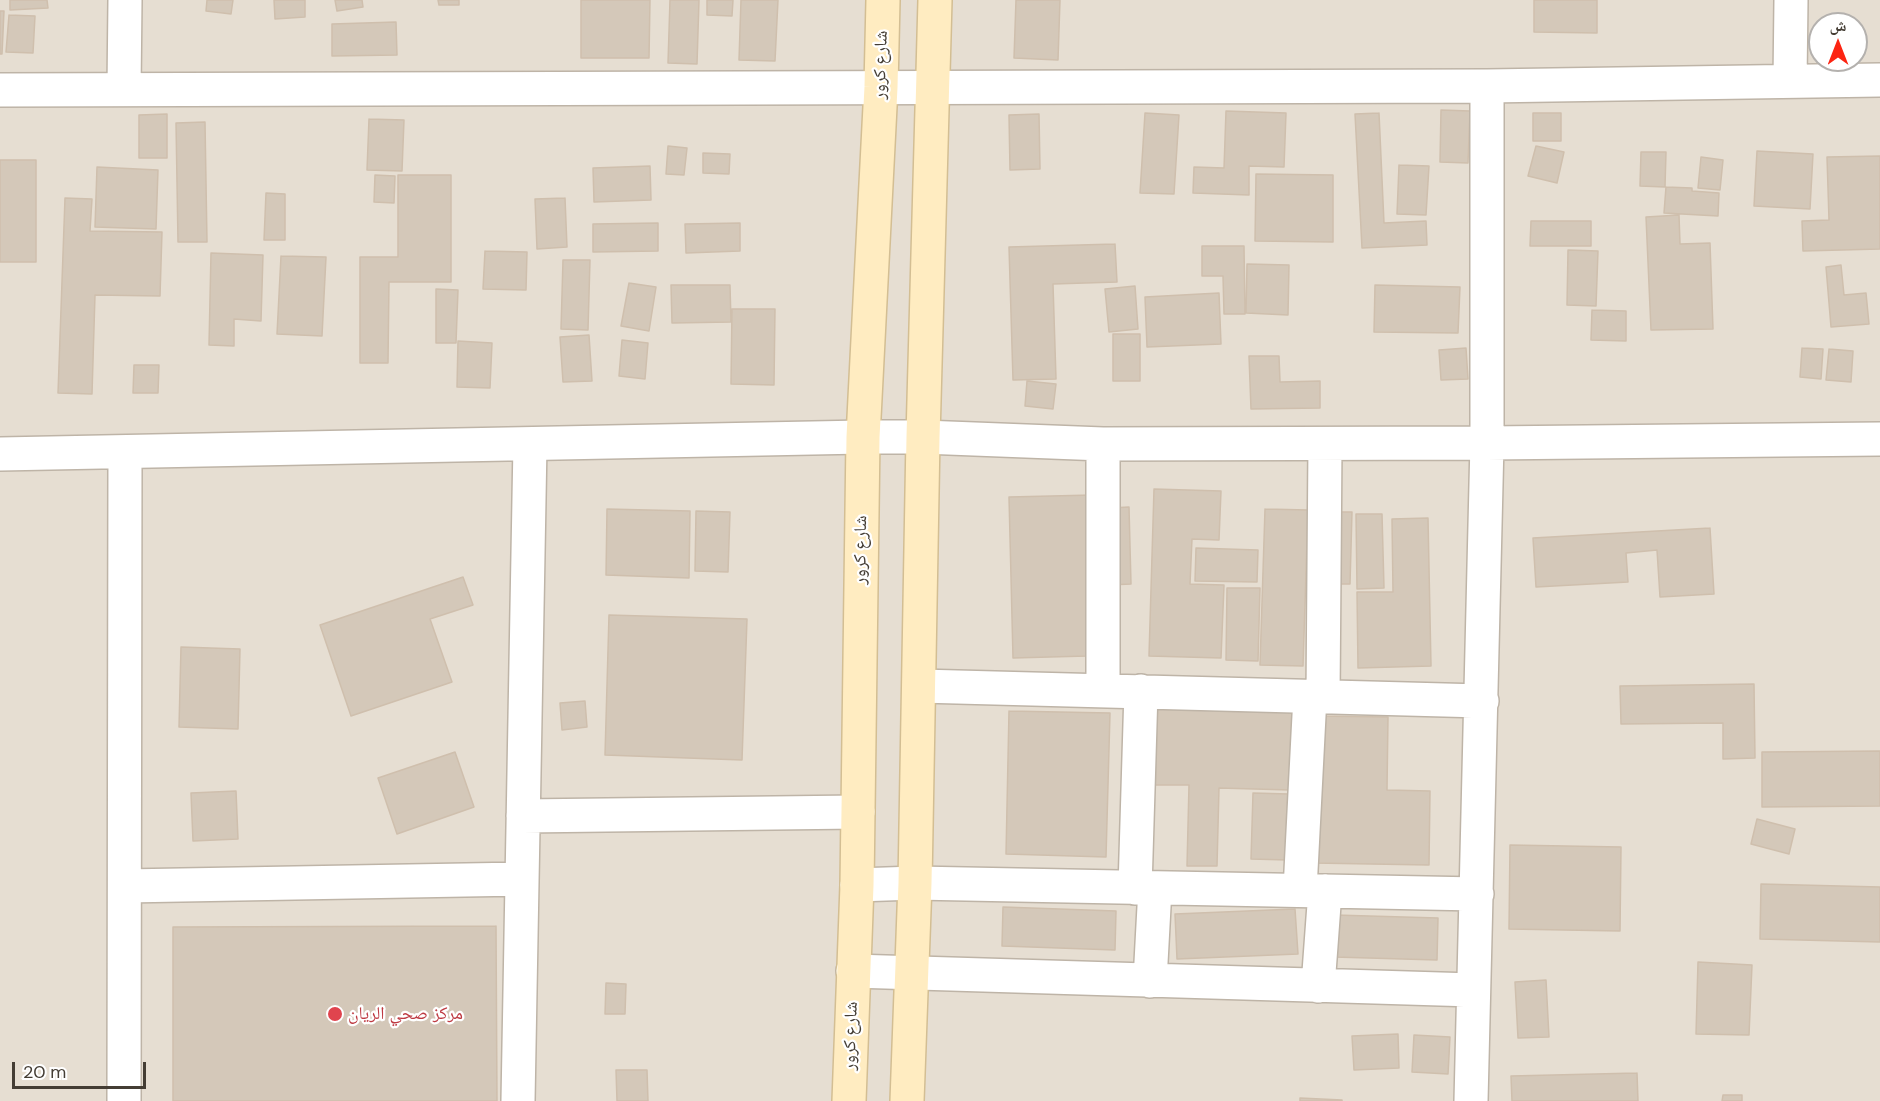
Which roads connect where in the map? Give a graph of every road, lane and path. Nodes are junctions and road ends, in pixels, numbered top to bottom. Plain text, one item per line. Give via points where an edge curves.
1 (125, 0) edge
2 (883, 0) edge
3 (935, 0) edge
4 (1791, 0) edge
5 (1880, 80) edge
6 (1790, 81) junction
7 (1487, 86) junction
8 (880, 87) junction
9 (934, 88) junction
10 (124, 89) junction
11 (0, 90) edge
12 (863, 436) junction
13 (923, 436) junction
14 (1880, 439) edge
15 (1487, 443) junction
16 (530, 444) junction
17 (1103, 444) junction
18 (1325, 444) junction
19 (125, 452) junction
20 (0, 454) edge
21 (920, 686) junction
22 (1103, 691) junction
23 (1141, 692) junction
24 (1317, 696) junction
25 (1482, 701) junction
26 (858, 812) junction
27 (523, 816) junction
28 (522, 879) junction
29 (915, 883) junction
30 (857, 885) junction
31 (125, 886) junction
32 (1145, 888) junction
33 (1312, 891) junction
34 (1477, 894) junction
35 (854, 971) junction
36 (912, 974) junction
37 (1150, 981) junction
38 (1318, 986) junction
39 (1473, 990) junction
40 (124, 1101) edge
41 (518, 1101) edge
42 (849, 1101) edge
43 (907, 1101) edge
44 (1471, 1101) edge

1 - 10 street
2 - 8 main road, شارع كرور
3 - 9 main road
4 - 6 street
5 - 6 street
6 - 7 street
7 - 9 street
7 - 15 street
8 - 9 street
8 - 10 street
8 - 12 main road, شارع كرور
9 - 13 main road
10 - 11 street
12 - 13 street
12 - 16 street
12 - 26 main road, شارع كرور
13 - 17 street
13 - 21 main road
14 - 15 street
15 - 18 street
15 - 25 street
16 - 19 street
16 - 27 street
17 - 18 street
17 - 22 street
18 - 24 street
19 - 20 street
19 - 31 street
21 - 22 street
21 - 29 main road
22 - 23 street
23 - 24 street
23 - 32 street
24 - 25 street
24 - 33 street
25 - 34 street
26 - 27 street
26 - 30 main road, شارع كرور
27 - 28 street
28 - 31 street
28 - 41 street
29 - 30 street
29 - 32 street
29 - 36 main road
30 - 35 main road, شارع كرور
31 - 40 street
32 - 33 street
32 - 37 street
33 - 34 street
33 - 38 street
34 - 39 street
35 - 36 street
35 - 42 main road, شارع كرور
36 - 37 street
36 - 43 main road
37 - 38 street
38 - 39 street
39 - 44 street

